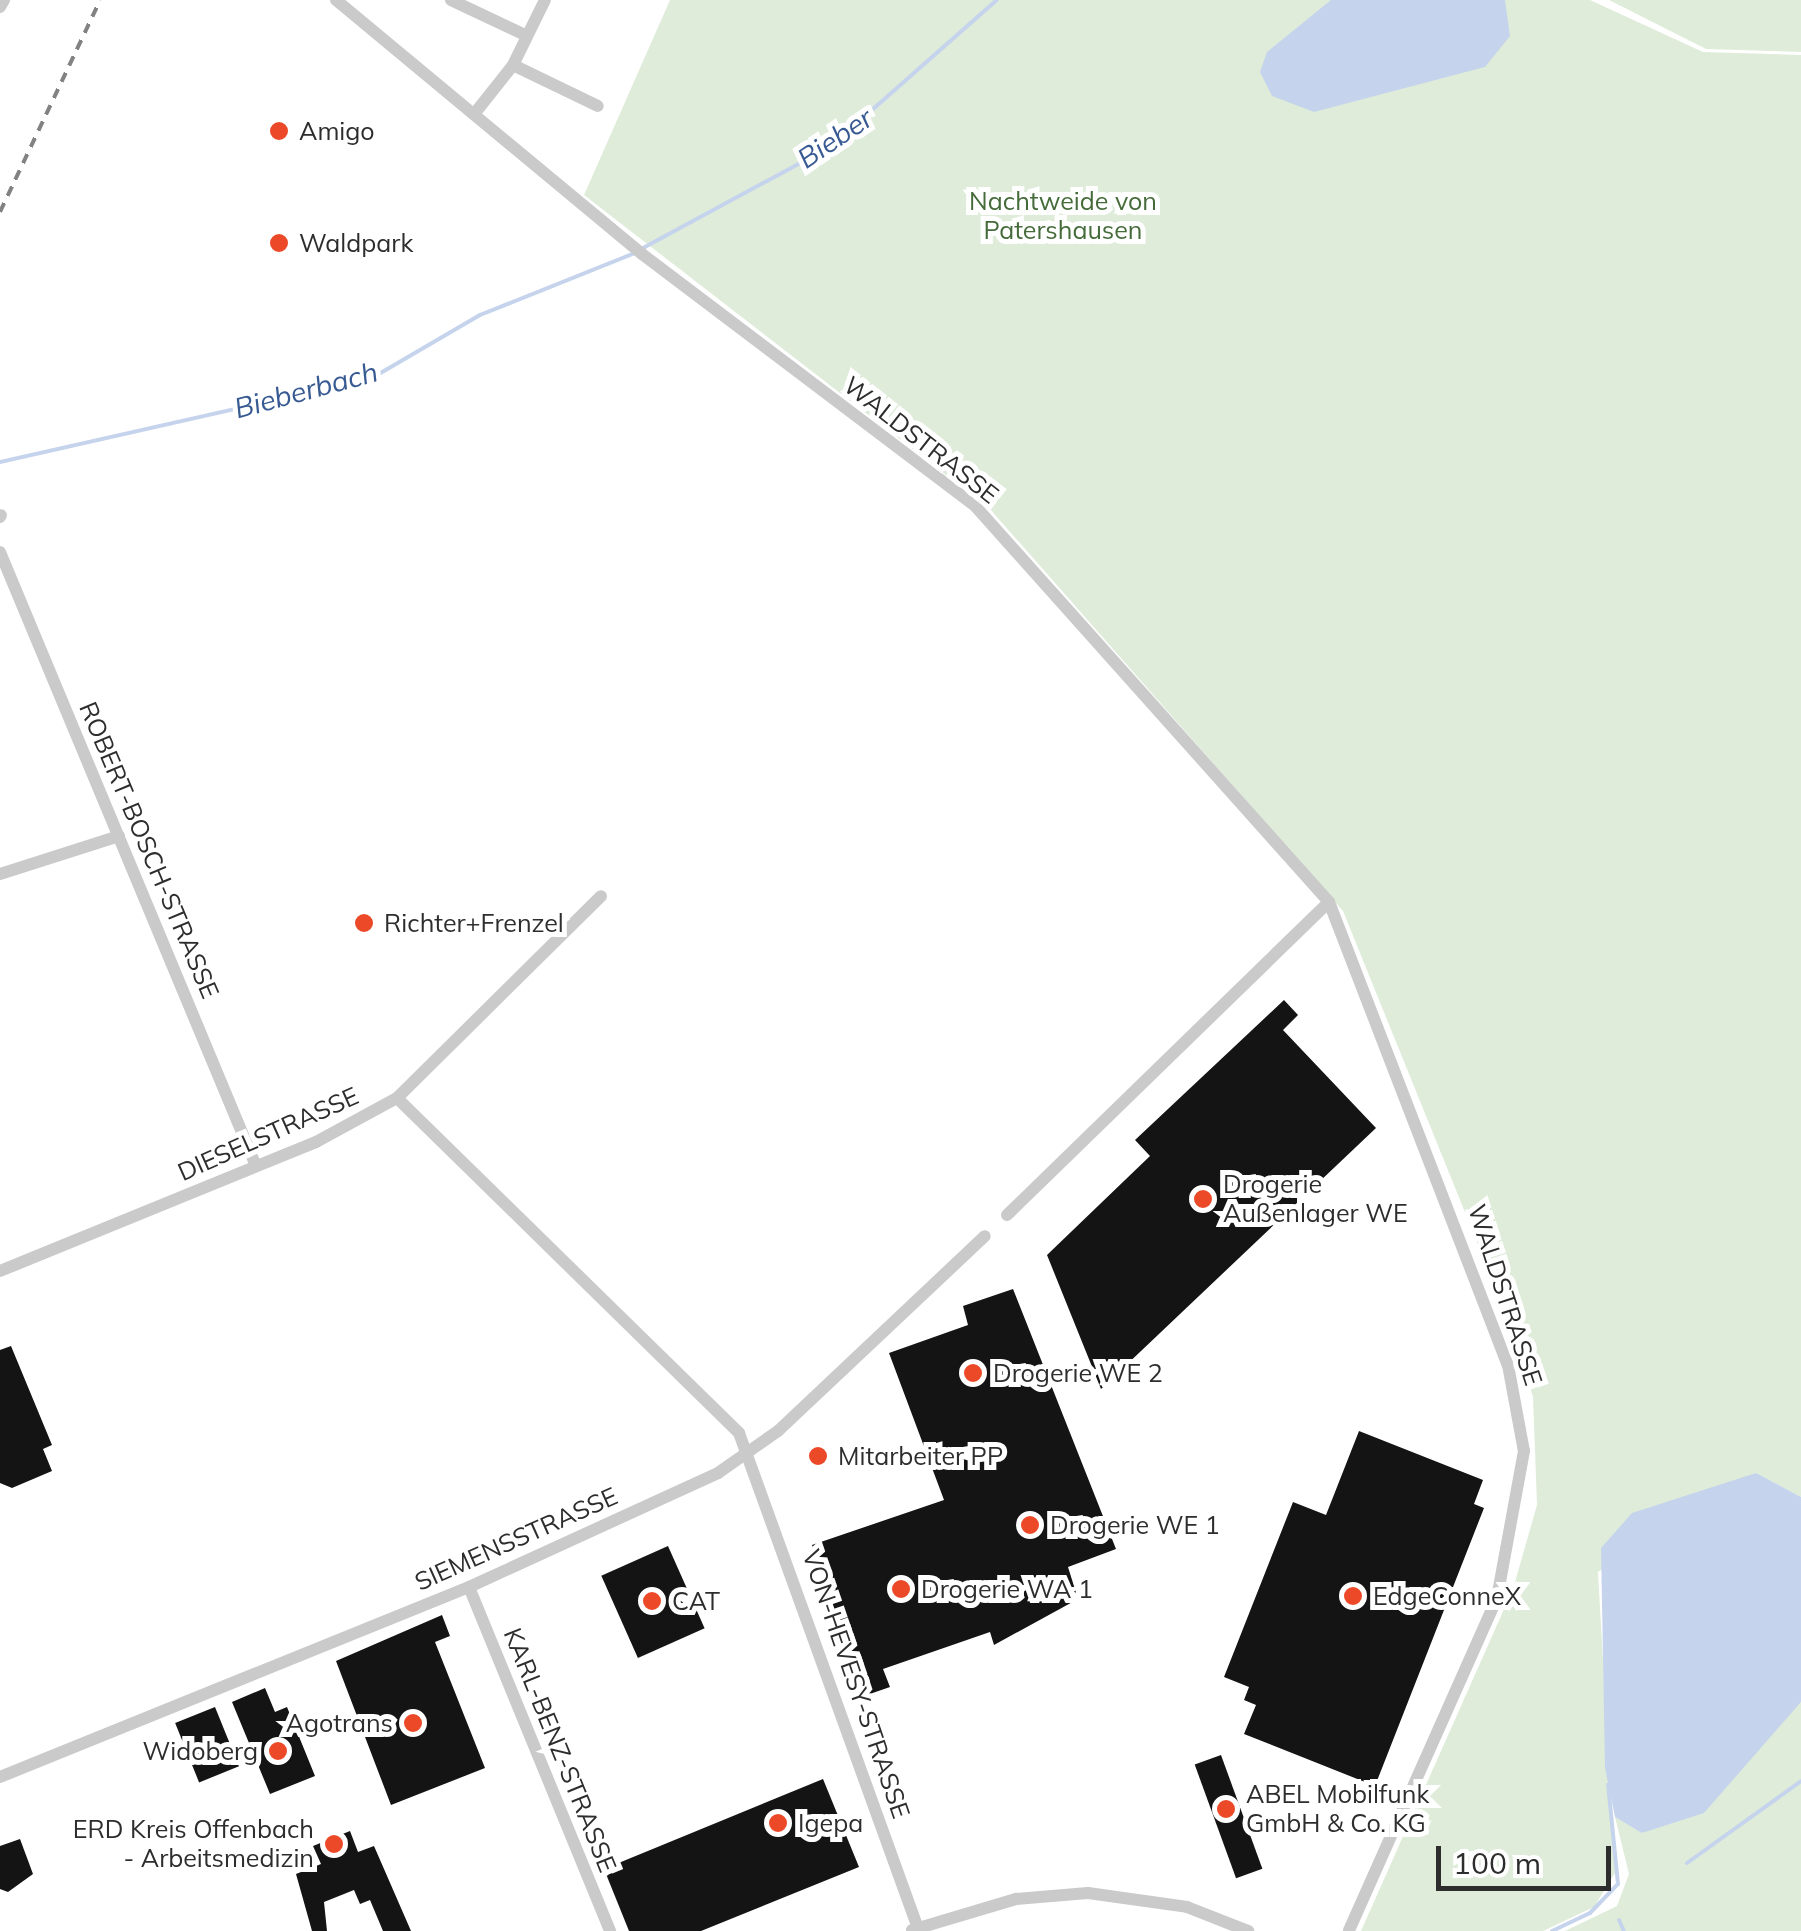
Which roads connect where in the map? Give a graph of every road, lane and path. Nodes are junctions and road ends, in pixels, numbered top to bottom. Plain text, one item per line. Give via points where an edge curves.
1 (4, 0) edge
2 (336, 0) edge
3 (451, 0) edge
4 (544, 0) edge
5 (0, 7) edge
6 (527, 36) junction
7 (513, 65) junction
8 (598, 106) dead end
9 (475, 113) junction
10 (0, 552) edge
11 (119, 836) junction
12 (0, 874) edge
13 (601, 896) dead end
14 (1329, 902) junction
15 (397, 1098) junction
16 (256, 1166) junction
17 (1008, 1215) dead end
18 (985, 1236) dead end
19 (0, 1271) edge
20 (745, 1454) junction
21 (469, 1587) junction
22 (0, 1777) edge
23 (915, 1930) edge
24 (610, 1931) edge
25 (1248, 1931) edge
26 (1349, 1931) edge

1 - 5 street
2 - 9 street, WALDSTRASSE
3 - 6 street
4 - 6 street
6 - 7 street
7 - 8 street
7 - 9 street
9 - 14 street, WALDSTRASSE via 637,250 976,506
10 - 11 street, ROBERT-BOSCH-STRASSE
11 - 12 street
11 - 16 street, ROBERT-BOSCH-STRASSE
13 - 15 street, DIESELSTRASSE
14 - 17 street
14 - 26 street, WALDSTRASSE via 1508,1365 1524,1452 1497,1598
15 - 16 street, DIESELSTRASSE
15 - 20 street via 707,1395
16 - 19 street, DIESELSTRASSE
18 - 20 street, SIEMENSSTRASSE
20 - 21 street, SIEMENSSTRASSE
20 - 23 street, VON-HEVESY-STRASSE
21 - 22 street, SIEMENSSTRASSE
21 - 24 street, KARL-BENZ-STRASSE
23 - 25 street via 1016,1900 1088,1893 1152,1899

